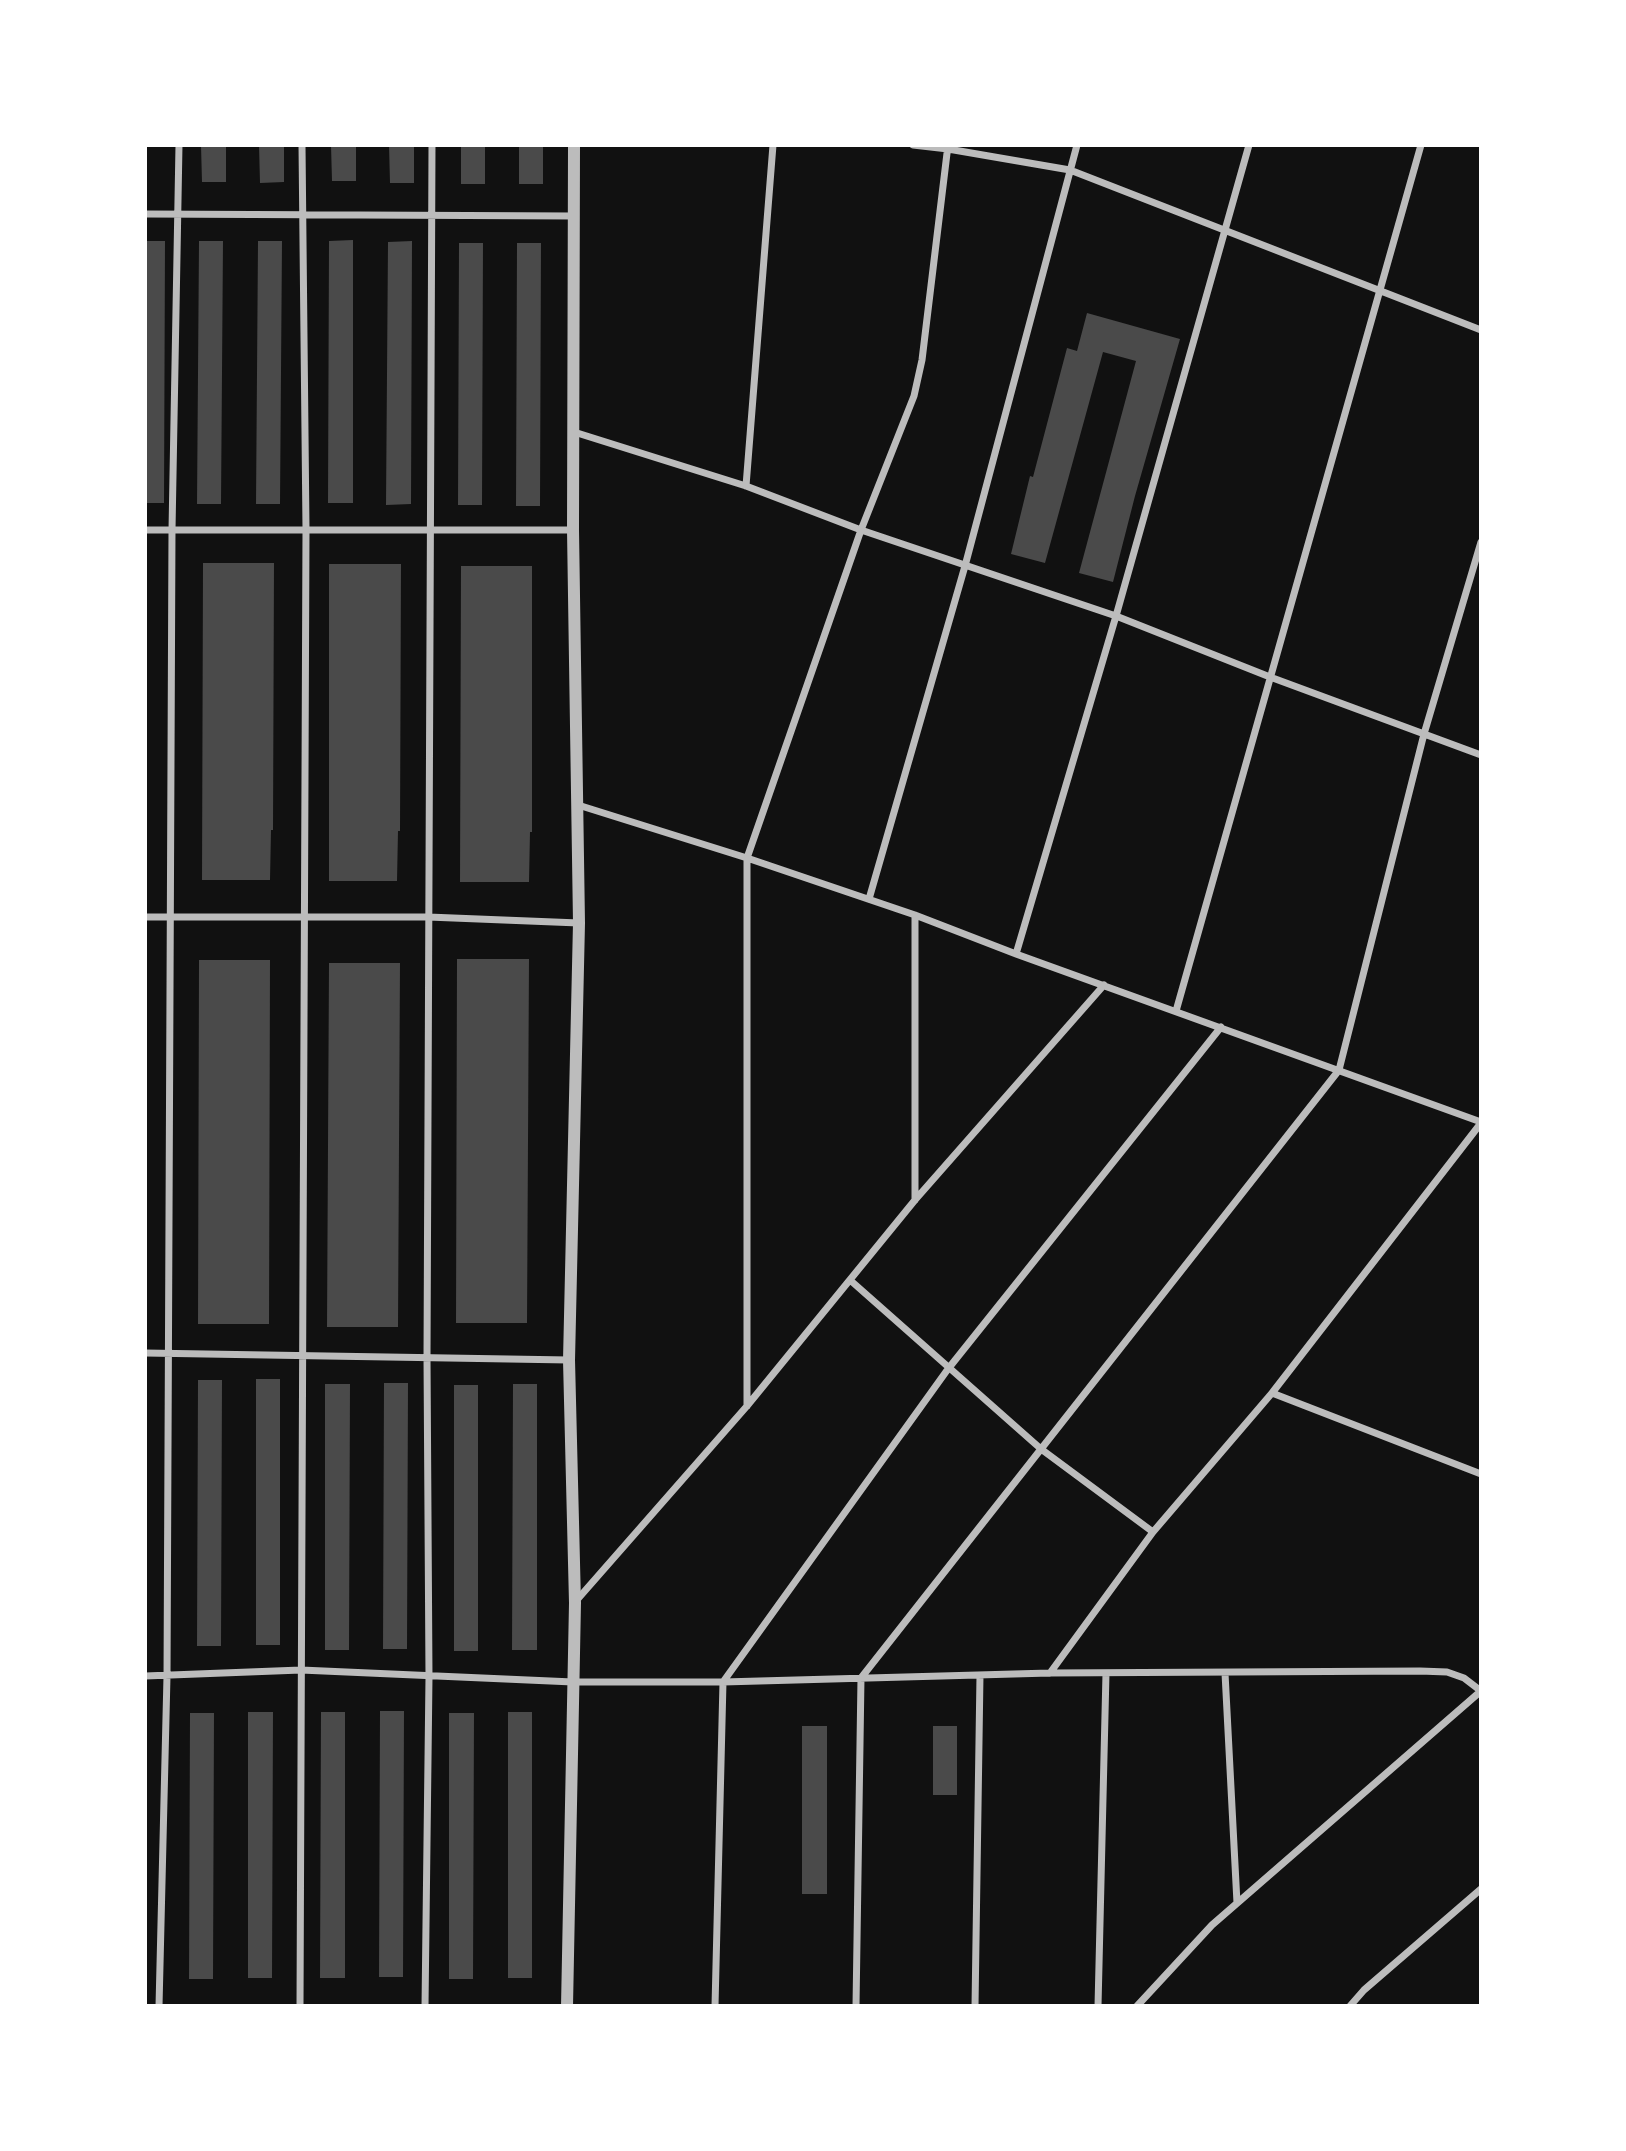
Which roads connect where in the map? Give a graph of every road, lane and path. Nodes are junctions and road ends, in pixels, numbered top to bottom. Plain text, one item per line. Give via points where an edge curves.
1 (178, 145) edge
2 (302, 145) edge
3 (432, 145) edge
4 (575, 145) edge
5 (773, 145) edge
6 (913, 145) edge
7 (1077, 145) edge
8 (1249, 145) edge
9 (1421, 145) edge
10 (948, 147) edge
11 (1070, 170) junction
12 (145, 214) edge
13 (178, 214) junction
14 (302, 215) junction
15 (432, 215) junction
16 (574, 216) junction
17 (1225, 230) junction
18 (1379, 292) junction
19 (1481, 330) edge
20 (574, 432) junction
21 (746, 486) junction
22 (429, 529) junction
23 (145, 530) edge
24 (172, 530) junction
25 (306, 530) junction
26 (573, 530) junction
27 (861, 530) junction
28 (1481, 542) edge
29 (965, 566) junction
30 (1116, 616) junction
31 (1270, 677) junction
32 (1424, 734) junction
33 (1481, 755) edge
34 (578, 805) junction
35 (747, 858) junction
36 (869, 900) junction
37 (915, 915) junction
38 (145, 917) edge
39 (170, 917) junction
40 (304, 917) junction
41 (428, 917) junction
42 (579, 923) junction
43 (1016, 954) junction
44 (1104, 985) junction
45 (1176, 1011) junction
46 (1221, 1027) junction
47 (1339, 1070) junction
48 (1481, 1122) edge
49 (915, 1199) junction
50 (850, 1280) junction
51 (145, 1353) edge
52 (169, 1353) junction
53 (302, 1355) junction
54 (427, 1357) junction
55 (569, 1360) junction
56 (948, 1369) junction
57 (1272, 1393) junction
58 (747, 1406) junction
59 (1041, 1449) junction
60 (1481, 1474) edge
61 (1153, 1532) junction
62 (575, 1603) junction
63 (302, 1670) junction
64 (1050, 1673) junction
65 (1106, 1673) junction
66 (1225, 1673) junction
67 (980, 1675) junction
68 (145, 1676) edge
69 (167, 1676) junction
70 (429, 1677) junction
71 (861, 1678) junction
72 (573, 1682) junction
73 (723, 1682) junction
74 (1481, 1691) edge
75 (1481, 1889) edge
76 (1237, 1903) junction
77 (159, 2006) edge
78 (300, 2006) edge
79 (425, 2006) edge
80 (567, 2006) edge
81 (715, 2006) edge
82 (856, 2006) edge
83 (975, 2006) edge
84 (1098, 2006) edge
85 (1136, 2006) edge
86 (1350, 2006) edge

1 - 13 street
2 - 14 street
3 - 15 street
4 - 16 street
5 - 21 street
6 - 10 street
7 - 11 street
8 - 17 street
9 - 18 street
10 - 11 street
10 - 27 street via 922,360
11 - 17 street
11 - 29 street
12 - 13 street
13 - 14 street
13 - 24 street
14 - 15 street
14 - 25 street
15 - 16 street
15 - 22 street
16 - 20 street
17 - 18 street
17 - 30 street
18 - 19 street
18 - 31 street
20 - 21 street
20 - 26 street
21 - 27 street
22 - 25 street
22 - 26 street
22 - 41 street
23 - 24 street
24 - 25 street
24 - 39 street
25 - 40 street
26 - 34 street
27 - 29 street
27 - 35 street
28 - 32 street
29 - 30 street
29 - 36 street
30 - 31 street
30 - 43 street
31 - 32 street
31 - 45 street
32 - 33 street
32 - 47 street
34 - 35 street
34 - 42 street
35 - 36 street
35 - 58 street
36 - 37 street
37 - 43 street
37 - 49 street
38 - 39 street
39 - 40 street
39 - 52 street
40 - 41 street
40 - 53 street
41 - 42 street
41 - 54 street
42 - 55 street
43 - 44 street
44 - 45 street
44 - 49 street
45 - 46 street
46 - 47 street
46 - 56 street
47 - 48 street
47 - 59 street
48 - 57 street
49 - 50 street
50 - 56 street
50 - 58 street
51 - 52 street
52 - 53 street
52 - 69 street
53 - 54 street
53 - 63 street
54 - 55 street
54 - 70 street
55 - 62 street
56 - 59 street
56 - 73 street
57 - 60 street
57 - 61 street
58 - 62 street
59 - 61 street
59 - 71 street
61 - 64 street
62 - 72 street
63 - 69 street
63 - 70 street
63 - 78 street
64 - 65 street
64 - 67 street
65 - 66 street
65 - 84 street
66 - 74 street via 1447,1672 1465,1678
66 - 76 street
67 - 71 street
67 - 83 street
68 - 69 street
69 - 77 street
70 - 72 street
70 - 79 street
71 - 73 street
71 - 82 street
72 - 73 street
72 - 80 street
73 - 81 street
74 - 76 street
75 - 86 street
76 - 85 street

